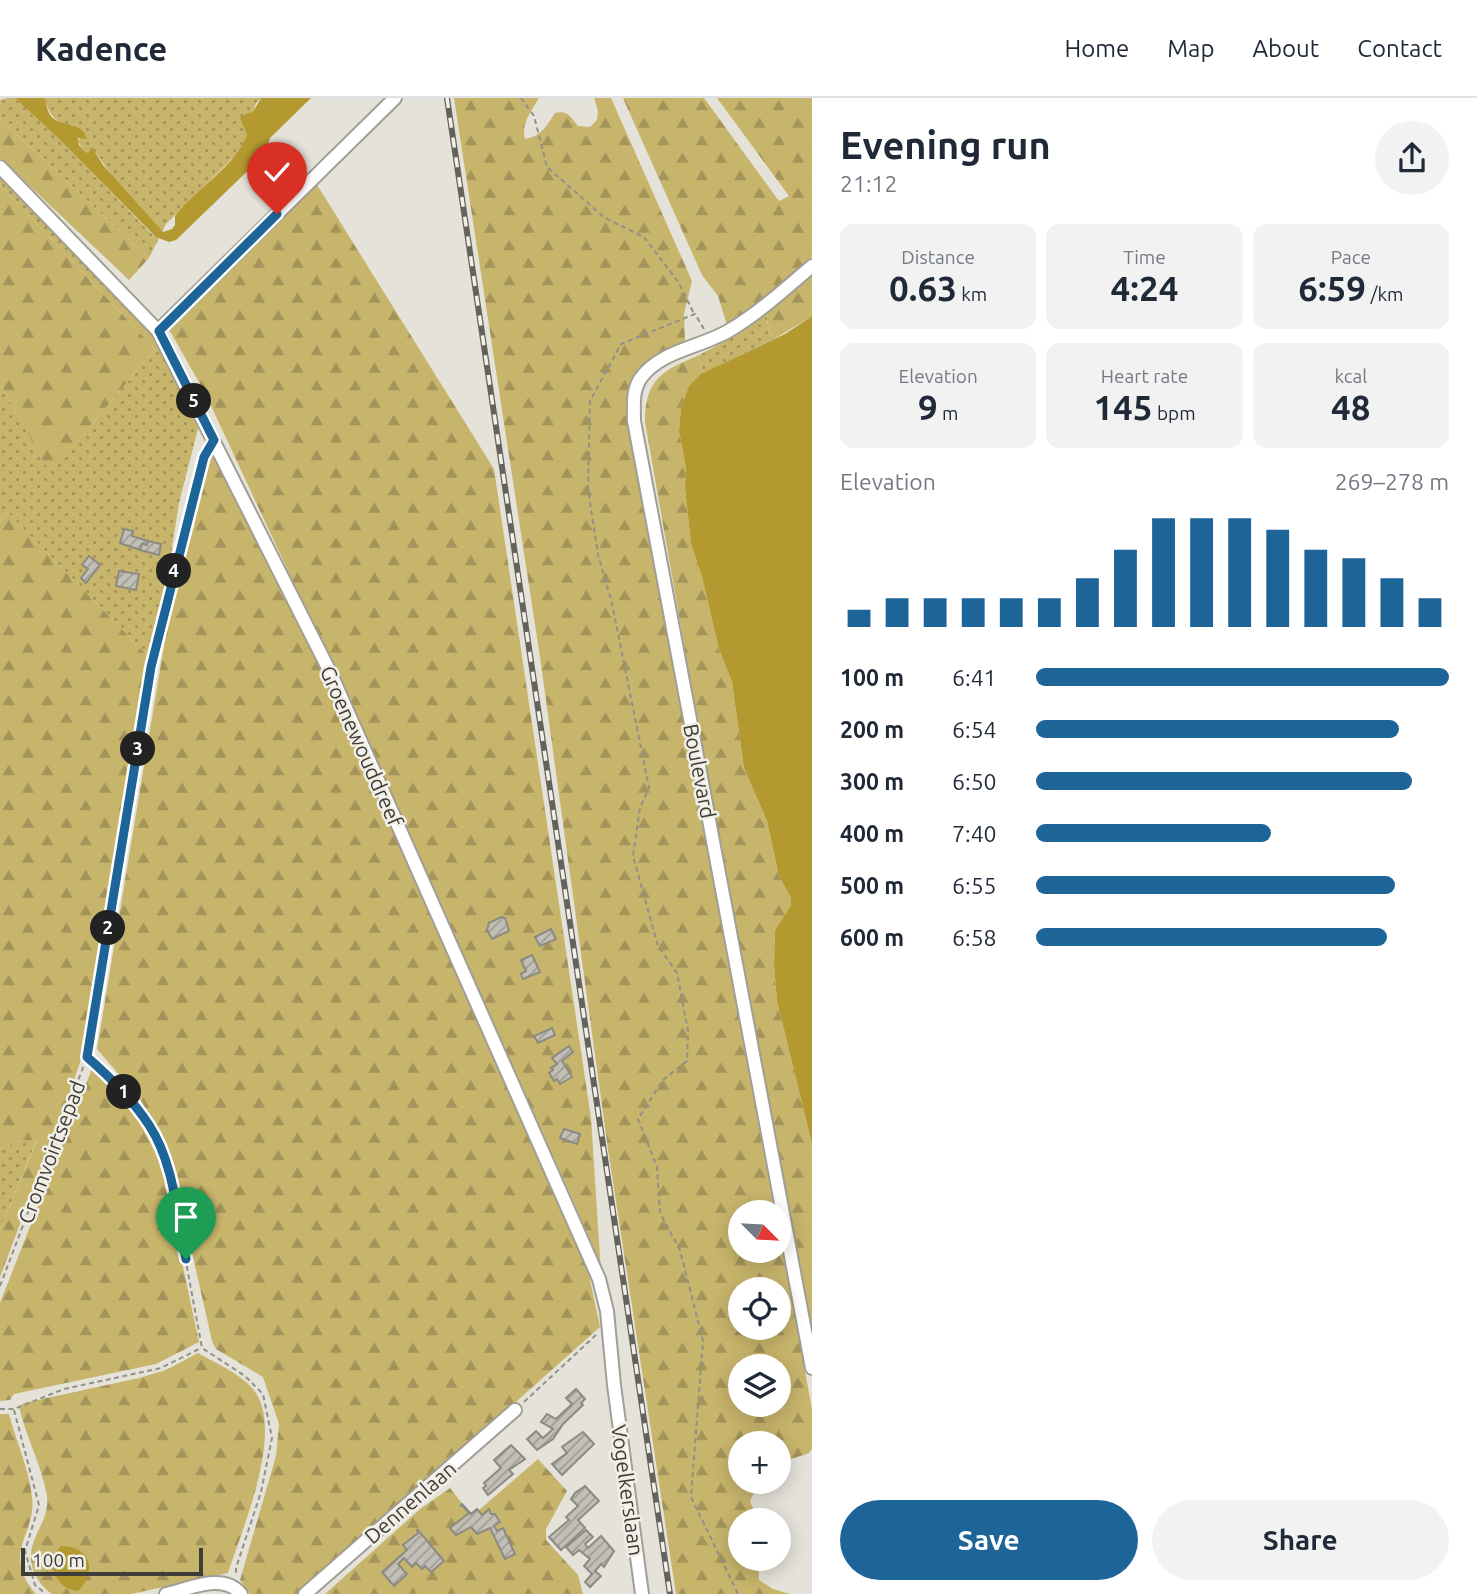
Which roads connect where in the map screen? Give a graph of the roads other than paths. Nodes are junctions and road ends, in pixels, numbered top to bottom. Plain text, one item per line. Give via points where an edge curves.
1 (395, 98) edge
2 (0, 167) edge
3 (812, 266) edge
4 (159, 331) junction
5 (812, 1368) edge
6 (614, 1385) joint
7 (514, 1410) road end
8 (238, 1591) edge
9 (166, 1594) edge
10 (305, 1594) edge
11 (642, 1594) edge

1 - 4 street
2 - 4 street, Groenewouddreef
3 - 5 street, Boulevard via 750,317 645,373 633,400
4 - 6 street, Groenewouddreef via 330,672 599,1279
6 - 11 street, Vogelkerslaan
7 - 10 street, Dennenlaan
8 - 9 street via 216,1583

